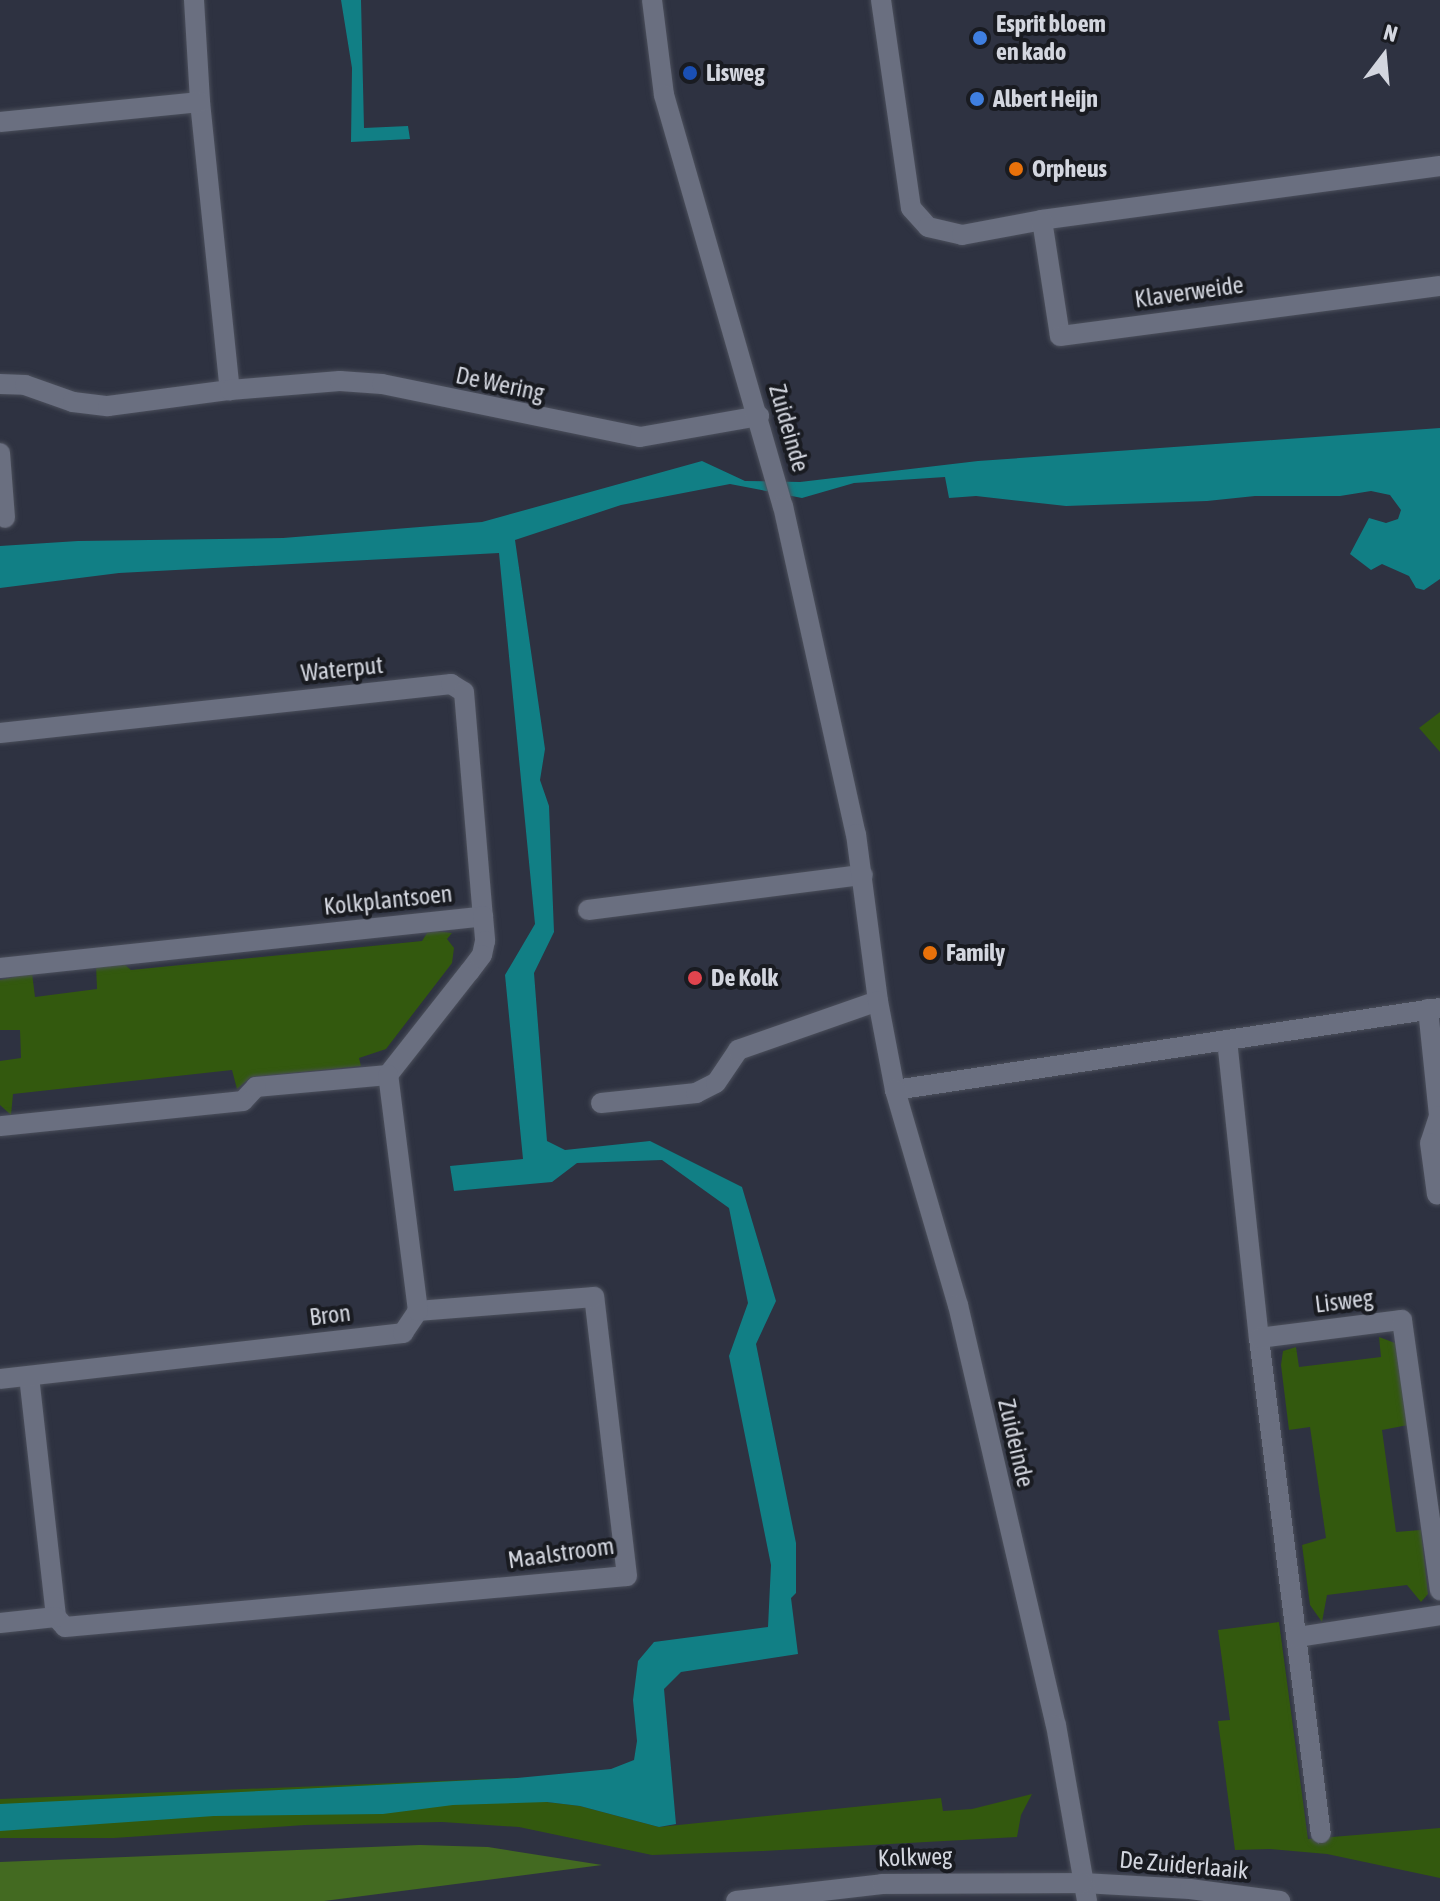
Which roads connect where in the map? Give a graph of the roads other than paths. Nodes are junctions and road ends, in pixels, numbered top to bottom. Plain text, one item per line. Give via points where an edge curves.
1 (194, 0) edge
2 (652, 0) edge
3 (881, 0) edge
4 (200, 102) junction
5 (0, 122) edge
6 (1440, 166) edge
7 (1042, 220) junction
8 (1440, 286) edge
9 (0, 384) edge
10 (230, 390) junction
11 (759, 416) junction
12 (0, 453) edge
13 (5, 518) dead end
14 (0, 733) edge
15 (863, 875) junction
16 (588, 910) dead end
17 (483, 916) junction
18 (0, 968) edge
19 (878, 1001) junction
20 (1434, 1008) edge
21 (1227, 1040) junction
22 (388, 1075) junction
23 (895, 1090) junction
24 (601, 1103) dead end
25 (0, 1126) edge
26 (1437, 1195) dead end
27 (418, 1311) junction
28 (1259, 1338) junction
29 (29, 1376) junction
30 (0, 1379) edge
31 (1440, 1590) edge
32 (1440, 1615) edge
33 (56, 1617) junction
34 (0, 1623) edge
35 (1297, 1637) junction
36 (1321, 1833) dead end
37 (1085, 1892) edge
38 (750, 1900) edge
39 (736, 1901) edge
40 (768, 1901) edge
41 (1280, 1901) edge

1 - 4 street
2 - 11 street, Zuideinde via 664,95
3 - 7 street via 911,208 928,227 962,235
4 - 5 street
4 - 10 street
6 - 7 street
7 - 8 street, Klaverweide via 1060,336
9 - 10 street, De Wering via 25,385 73,402 108,406
10 - 11 street, De Wering via 340,381 382,384 640,437
11 - 15 street, Zuideinde
12 - 13 street
14 - 17 street, Waterput via 451,684 464,692
15 - 16 street
15 - 19 street, Zuideinde
17 - 18 street, Kolkplantsoen
17 - 22 street, Kolkplantsoen via 482,955
19 - 23 street, Zuideinde
19 - 24 street via 738,1050 716,1083 696,1093
20 - 21 street
20 - 26 street via 1439,1116 1430,1143
21 - 23 street
21 - 28 street
22 - 25 street via 256,1087 243,1101
22 - 27 street
23 - 37 street, Zuideinde via 958,1305 1056,1725
27 - 29 street, Bron via 403,1333
27 - 33 street, Maalstroom via 594,1297 627,1576 65,1627
28 - 31 street, Lisweg via 1402,1320
28 - 35 street
29 - 30 street, Bron
29 - 33 street
32 - 35 street
33 - 34 street, Maalstroom
35 - 36 street
37 - 38 street, Kolkweg via 882,1884
37 - 41 street, De Zuiderlaaik via 1180,1888
38 - 39 street, Kolkweg
38 - 40 street, Kolkweg

